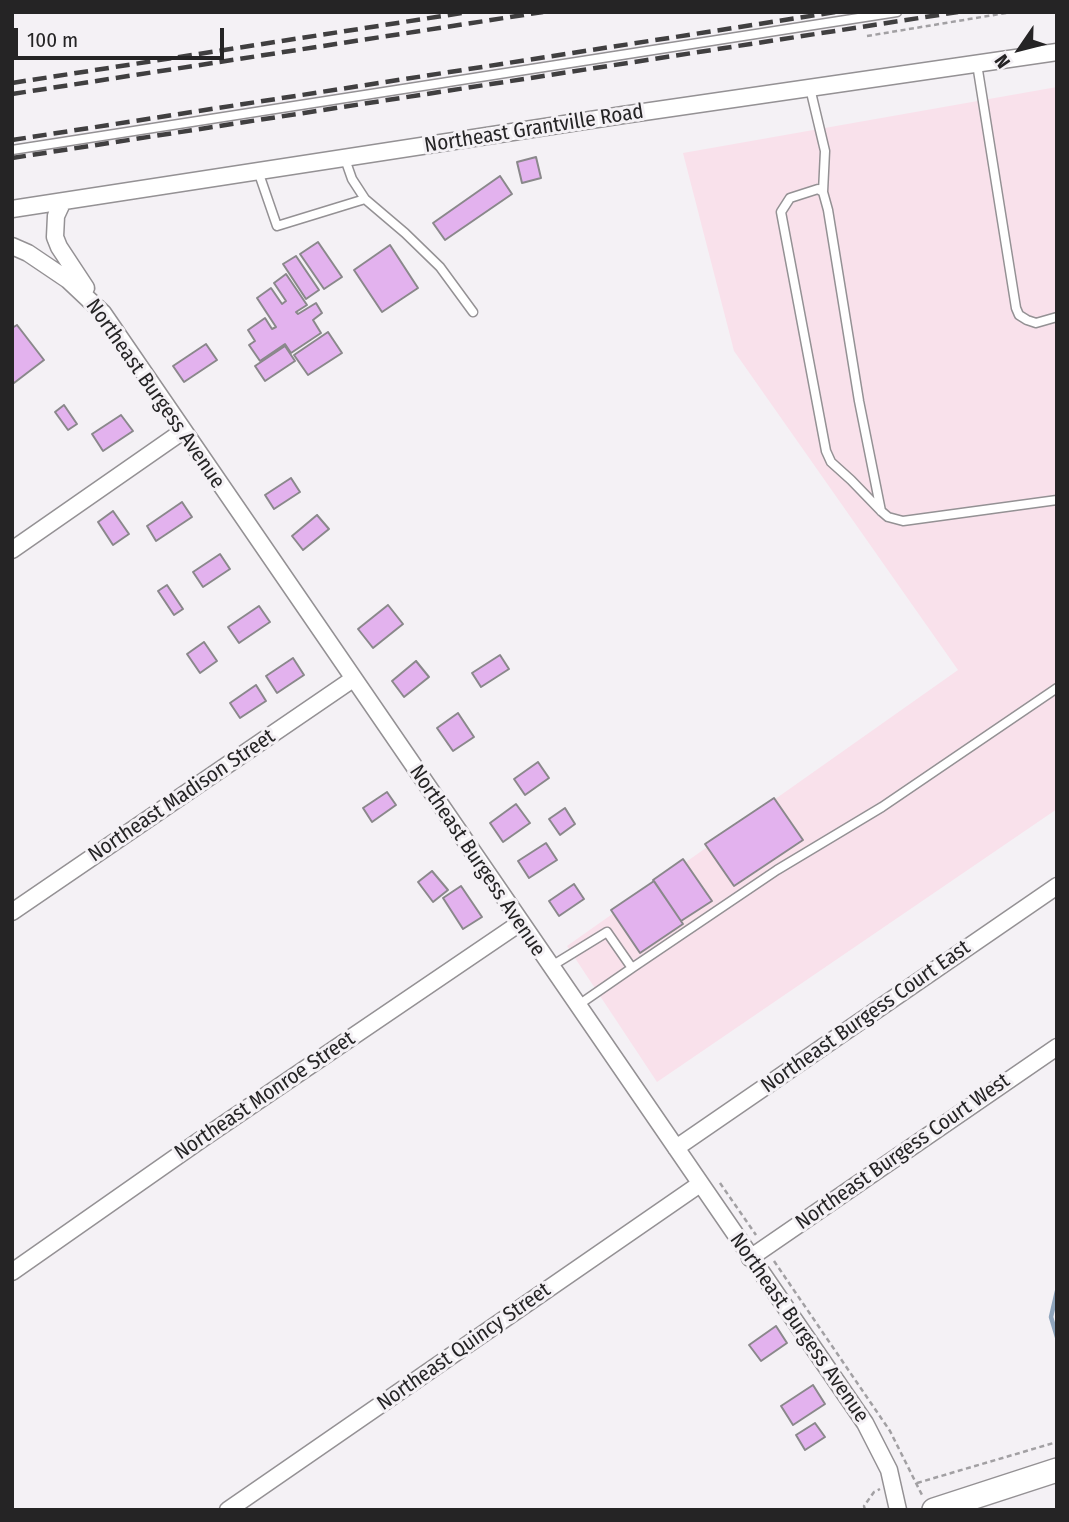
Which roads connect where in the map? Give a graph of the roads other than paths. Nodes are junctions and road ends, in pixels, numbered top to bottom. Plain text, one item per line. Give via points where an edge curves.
1 (897, 12) edge
2 (1057, 52) edge
3 (977, 64) junction
4 (810, 88) junction
5 (12, 150) edge
6 (345, 159) junction
7 (258, 171) junction
8 (824, 191) junction
9 (365, 198) junction
10 (64, 201) junction
11 (12, 209) edge
12 (12, 246) edge
13 (473, 312) dead end
14 (103, 313) junction
15 (1057, 317) edge
16 (183, 431) junction
17 (1057, 500) edge
18 (881, 511) junction
19 (12, 550) edge
20 (353, 679) junction
21 (1057, 688) edge
22 (1057, 886) edge
23 (12, 912) edge
24 (520, 923) junction
25 (550, 967) junction
26 (632, 968) junction
27 (577, 1006) junction
28 (1057, 1046) edge
29 (676, 1148) junction
30 (700, 1184) junction
31 (750, 1258) junction
32 (12, 1272) edge
33 (1057, 1470) edge
34 (228, 1510) edge
35 (898, 1510) edge
36 (934, 1510) edge

1 - 5 lane
2 - 3 street, Northeast Grantville Road
3 - 4 street, Northeast Grantville Road
3 - 15 lane via 1016,308 1019,315 1036,323
4 - 6 street, Northeast Grantville Road
4 - 8 lane via 825,151
6 - 7 street, Northeast Grantville Road
6 - 9 lane
7 - 9 lane via 277,226
7 - 10 street, Northeast Grantville Road
8 - 18 lane
8 - 18 lane via 790,198 781,212 791,271 826,451 831,462
9 - 13 lane via 440,267
10 - 11 street, Northeast Grantville Road
10 - 14 street via 54,226 58,247
12 - 14 street, Northeast Burgess Avenue via 68,280
14 - 16 street, Northeast Burgess Avenue
16 - 19 street
16 - 20 street, Northeast Burgess Avenue
17 - 18 lane via 903,521
20 - 23 street, Northeast Madison Street
20 - 24 street, Northeast Burgess Avenue
21 - 26 lane
22 - 29 street, Northeast Burgess Court East
24 - 25 street, Northeast Burgess Avenue
24 - 32 street, Northeast Monroe Street
25 - 26 lane via 607,932
25 - 27 street, Northeast Burgess Avenue
26 - 27 lane
27 - 29 street, Northeast Burgess Avenue
28 - 31 street, Northeast Burgess Court West
29 - 30 street, Northeast Burgess Avenue
30 - 31 street, Northeast Burgess Avenue
30 - 34 street, Northeast Quincy Street
31 - 35 street, Northeast Burgess Avenue via 877,1443
33 - 36 main road

